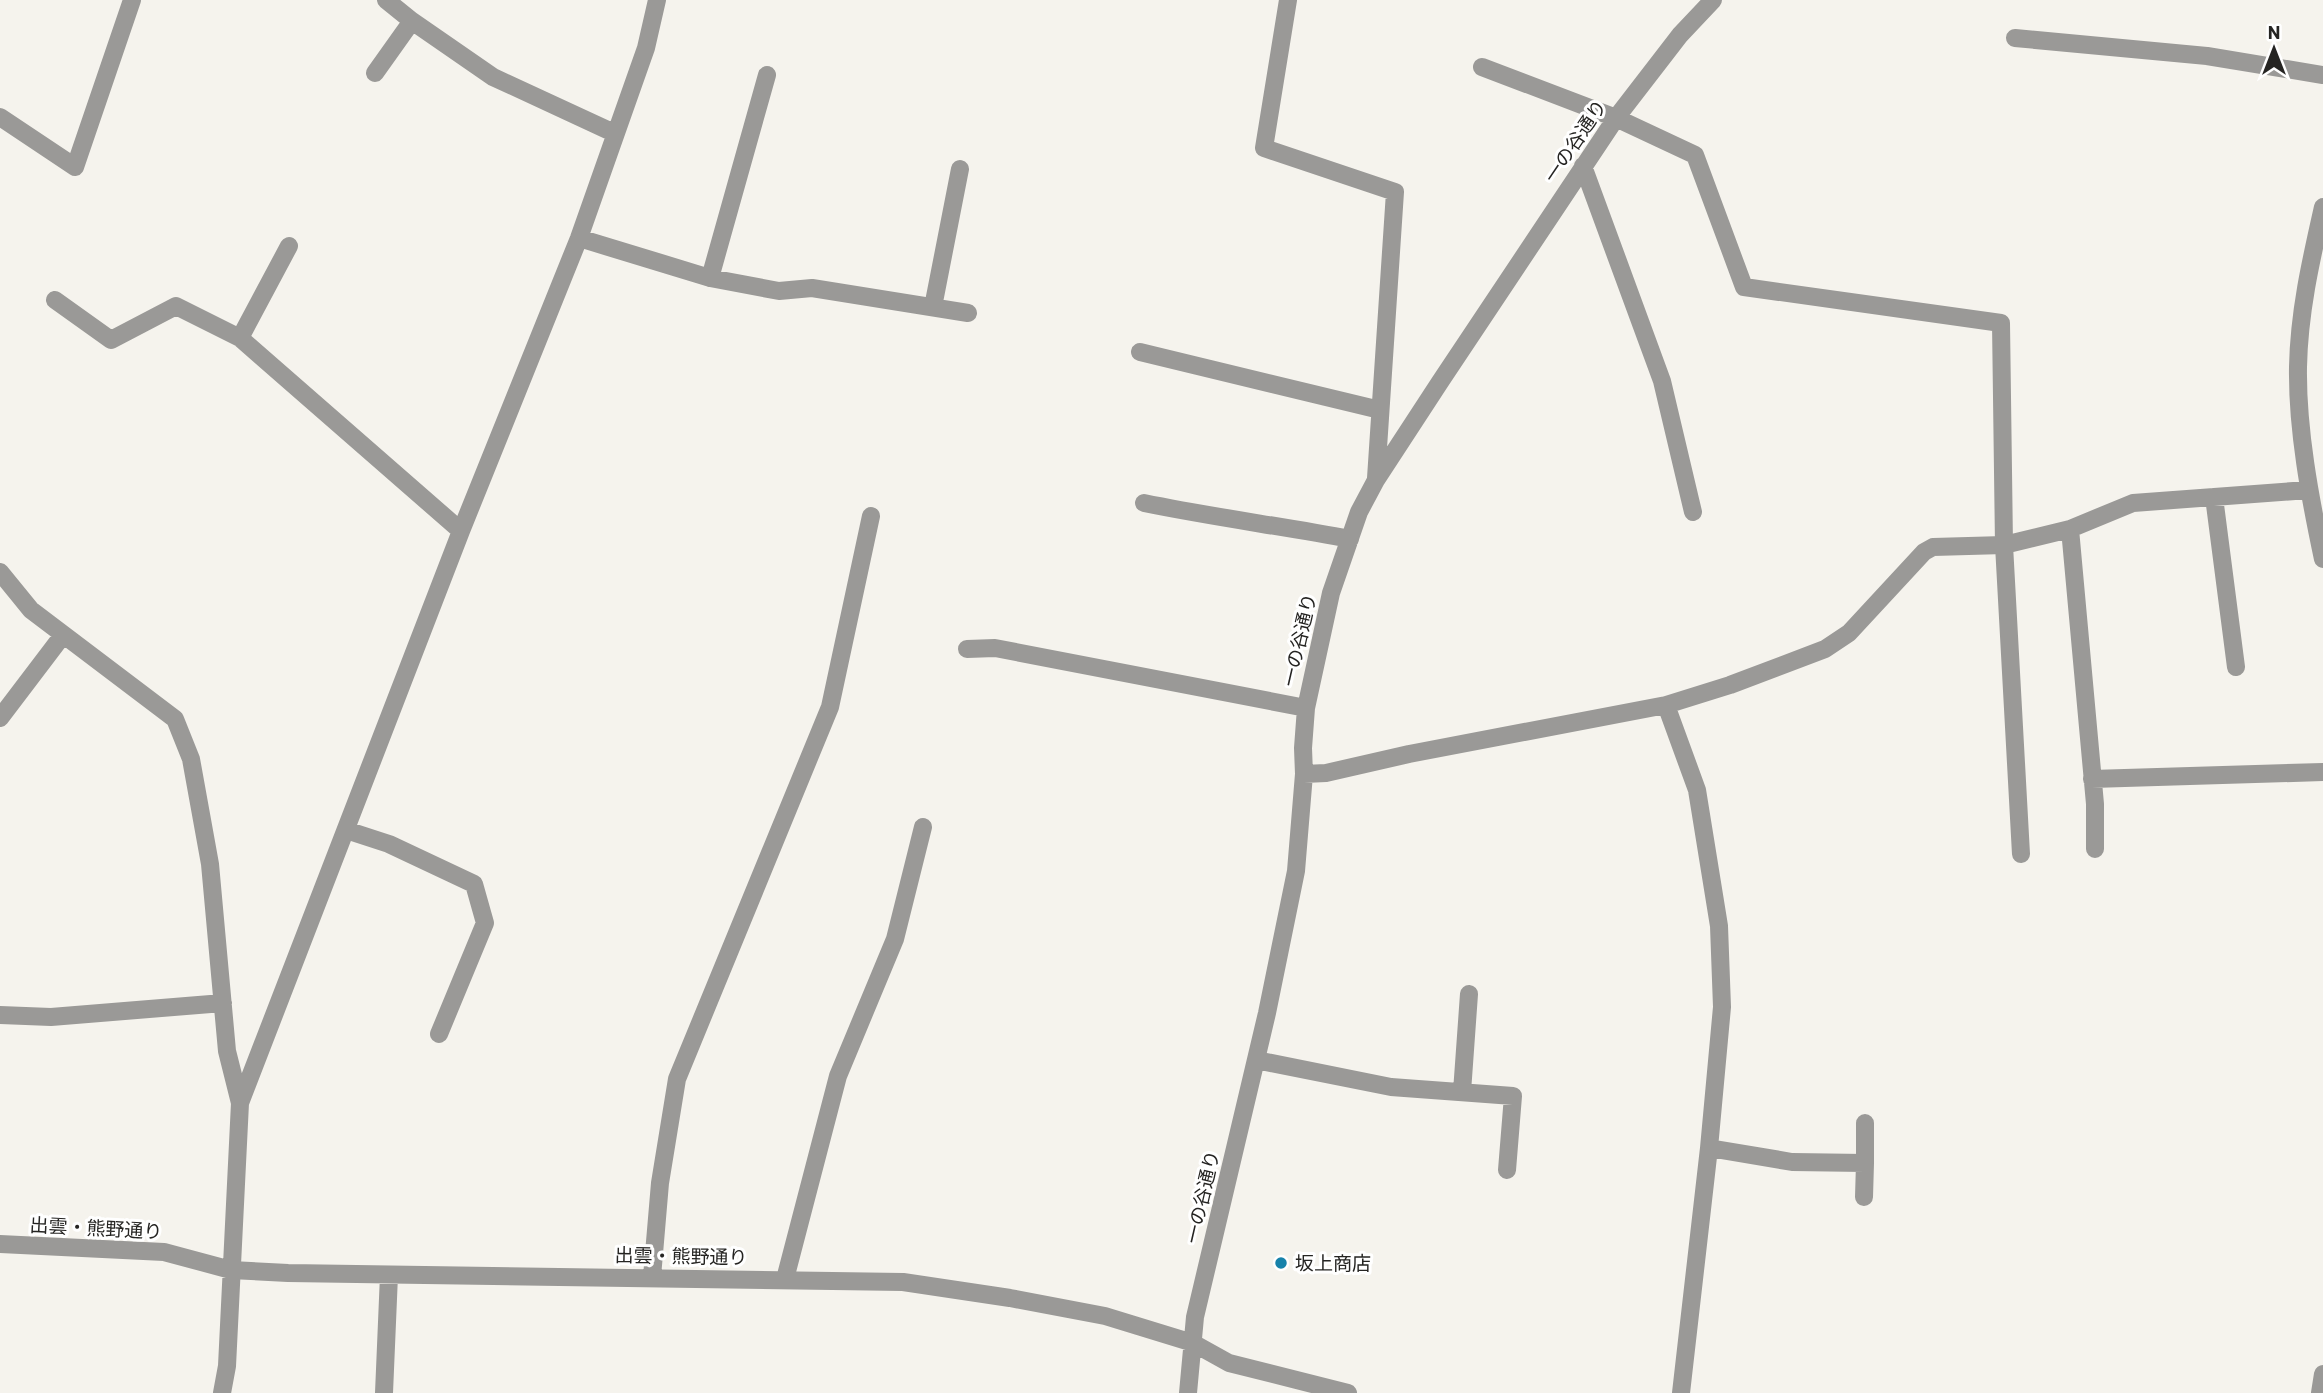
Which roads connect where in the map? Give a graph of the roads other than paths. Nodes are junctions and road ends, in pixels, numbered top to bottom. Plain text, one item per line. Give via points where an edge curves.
1 (132, 0) edge
2 (386, 0) edge
3 (657, 0) edge
4 (1288, 0) edge
5 (1713, 0) edge
6 (412, 21) junction
7 (2015, 38) dead end
8 (1482, 67) dead end
9 (375, 73) dead end
10 (767, 75) dead end
11 (2323, 75) edge
12 (0, 117) edge
13 (1616, 118) junction
14 (614, 133) junction
15 (1583, 166) junction
16 (960, 169) dead end
17 (2323, 207) edge
18 (579, 238) junction
19 (289, 246) dead end
20 (710, 278) junction
21 (55, 300) dead end
22 (933, 307) junction
23 (968, 313) dead end
24 (240, 338) junction
25 (1140, 352) dead end
26 (1380, 411) junction
27 (1376, 480) junction
28 (2308, 490) junction
29 (2214, 497) junction
30 (1144, 503) dead end
31 (1693, 512) dead end
32 (871, 516) dead end
33 (2070, 529) junction
34 (461, 531) junction
35 (1350, 539) junction
36 (2004, 545) junction
37 (2323, 559) edge
38 (0, 572) edge
39 (63, 635) junction
40 (967, 649) dead end
41 (2236, 667) dead end
42 (1666, 705) junction
43 (1306, 708) junction
44 (0, 718) edge
45 (2323, 772) edge
46 (1304, 774) junction
47 (2092, 779) junction
48 (923, 827) dead end
49 (346, 830) junction
50 (2095, 849) dead end
51 (2021, 853) dead end
52 (1469, 994) dead end
53 (223, 1003) junction
54 (0, 1015) edge
55 (439, 1034) dead end
56 (1256, 1060) junction
57 (1462, 1092) junction
58 (240, 1103) junction
59 (1865, 1123) dead end
60 (1709, 1148) junction
61 (1865, 1163) junction
62 (1507, 1170) dead end
63 (1864, 1197) dead end
64 (0, 1244) edge
65 (231, 1270) junction
66 (389, 1276) junction
67 (652, 1277) junction
68 (785, 1279) junction
69 (1193, 1343) junction
70 (2323, 1374) edge
71 (222, 1393) edge
72 (384, 1393) edge
73 (1188, 1393) edge
74 (1348, 1393) edge
75 (1681, 1393) edge
76 (2320, 1393) edge

1 - 12 street via 75,167
2 - 6 street
3 - 14 street via 646,48
4 - 26 street via 1264,148 1395,192
5 - 13 street, 一の谷通り
6 - 9 street
6 - 14 street via 493,77
7 - 11 street via 2207,56
8 - 13 street
10 - 20 street
13 - 15 street, 一の谷通り
13 - 36 street via 1695,155 1744,287 2001,323
14 - 18 street
15 - 27 street, 一の谷通り
15 - 31 street via 1662,381
16 - 22 street
17 - 28 street via 2303,304 2298,368
18 - 20 street
18 - 34 street
19 - 24 street
20 - 22 street via 779,291 812,288
21 - 24 street via 111,340 176,306
22 - 23 street
24 - 34 street
25 - 26 street
26 - 27 street
27 - 35 street, 一の谷通り
28 - 29 street
28 - 37 street
29 - 33 street via 2133,503
29 - 41 street
30 - 35 street
32 - 67 street via 830,707 677,1079 660,1183
33 - 36 street
33 - 47 street
34 - 49 street
35 - 43 street, 一の谷通り via 1331,593
36 - 42 street via 1933,547 1849,633 1825,649
36 - 51 street
38 - 39 street via 31,610
39 - 44 street
39 - 53 street via 175,719 191,759 210,864
40 - 43 street via 995,648
42 - 46 street
42 - 60 street via 1697,790 1718,926 1722,1007
43 - 46 street, 一の谷通り
45 - 47 street
46 - 56 street, 一の谷通り via 1296,871
47 - 50 street
48 - 68 street via 895,939 838,1076
49 - 55 street via 389,844 474,884 485,923
49 - 58 street
52 - 57 street
53 - 54 street via 51,1017
53 - 58 street via 227,1051
56 - 57 street via 1391,1087
56 - 69 street, 一の谷通り via 1195,1317
57 - 62 street via 1513,1096
58 - 65 street
59 - 61 street
60 - 61 street via 1792,1163
60 - 75 street
61 - 63 street
64 - 65 street, 出雲・熊野通り via 164,1252
65 - 66 street, 出雲・熊野通り
65 - 71 street
66 - 67 street, 出雲・熊野通り
66 - 72 street
67 - 68 street, 出雲・熊野通り
68 - 69 street, 出雲・熊野通り via 903,1282 1010,1298 1105,1316
69 - 73 street, 一の谷通り
69 - 74 street, 出雲・熊野通り via 1229,1363
70 - 76 street

